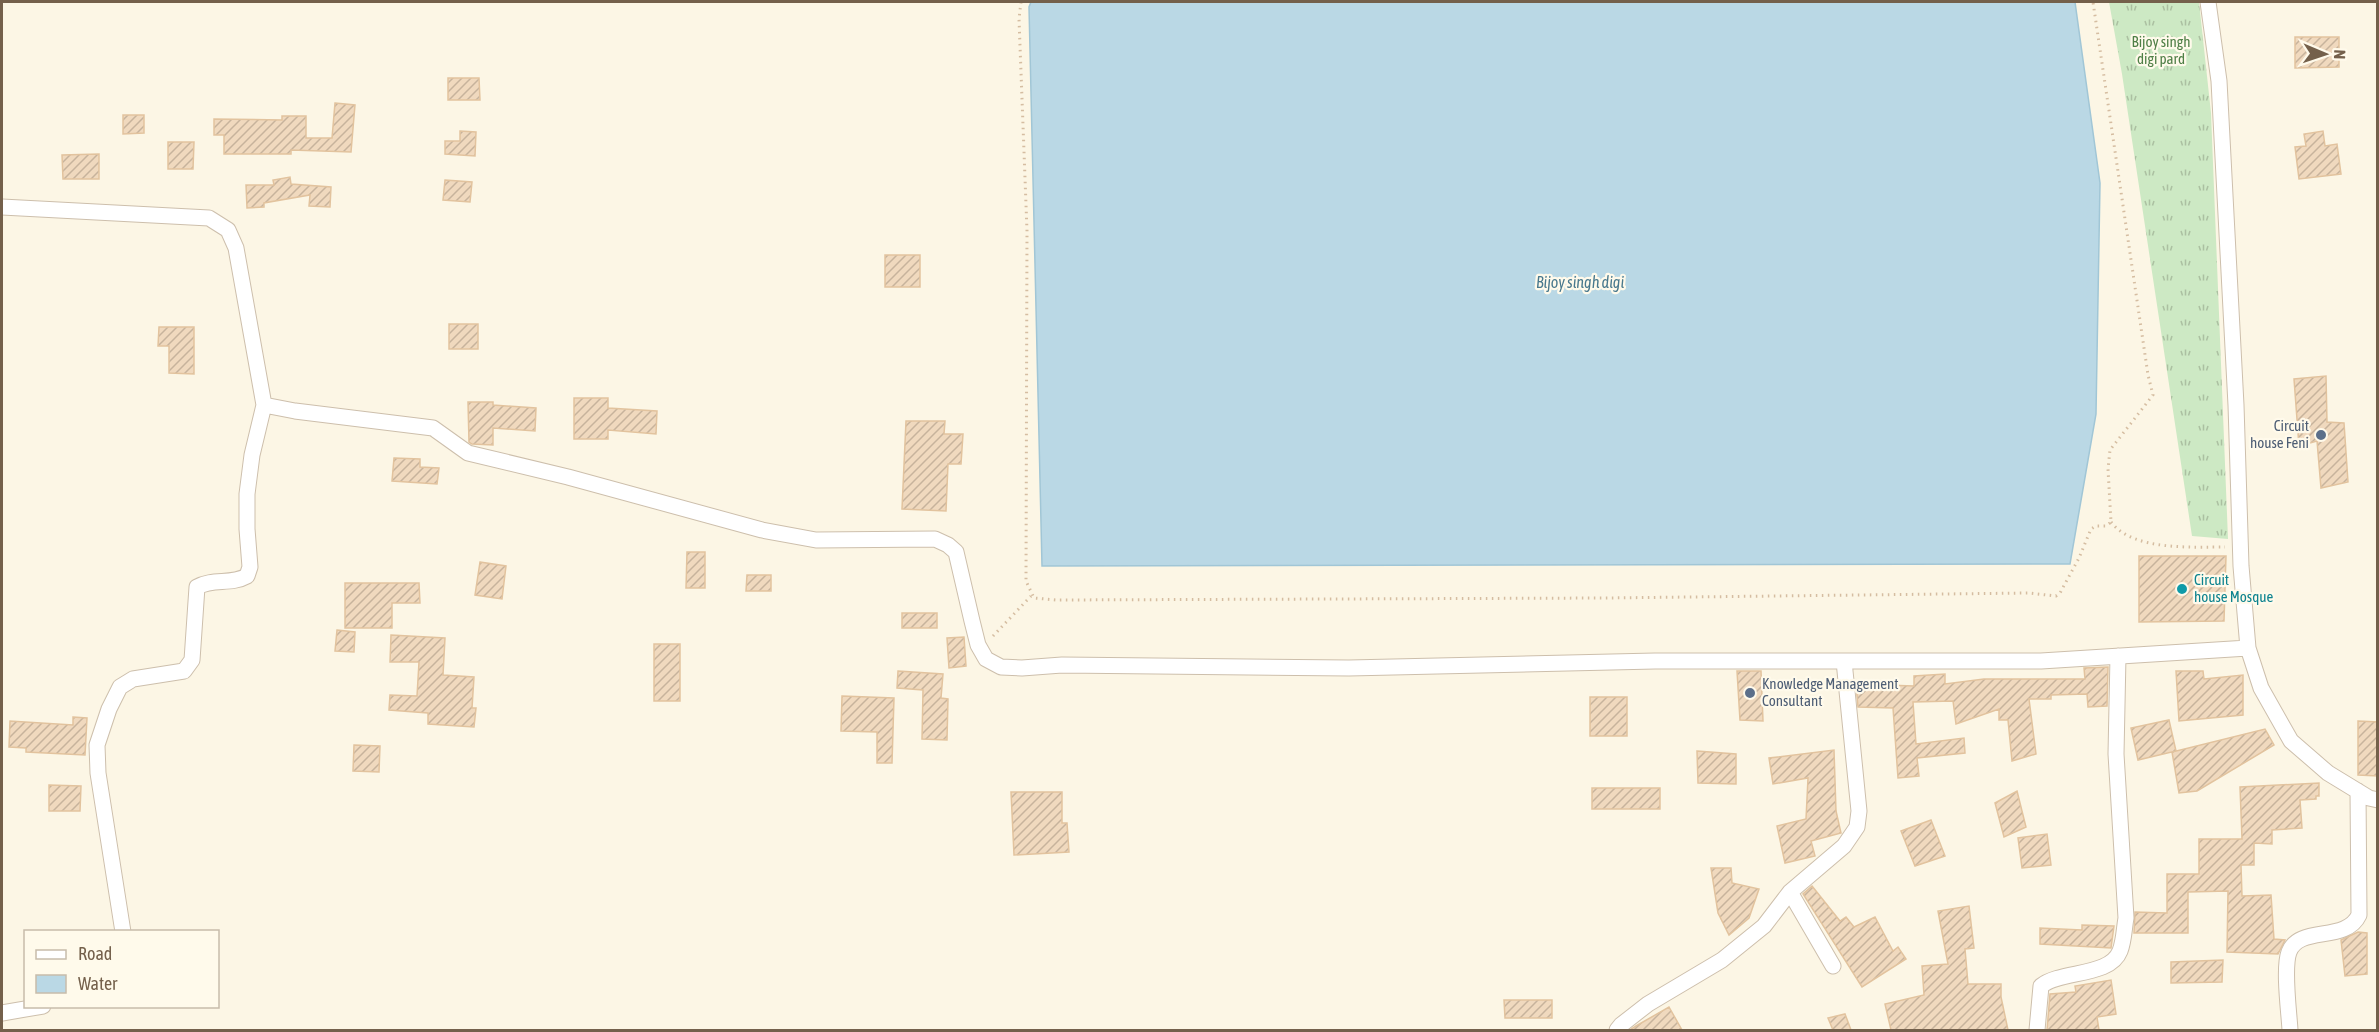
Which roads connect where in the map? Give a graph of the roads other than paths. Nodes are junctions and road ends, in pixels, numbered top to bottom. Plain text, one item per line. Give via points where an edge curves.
1 (2208, 2) edge
2 (2, 207) edge
3 (264, 405) junction
4 (2248, 648) junction
5 (2118, 656) junction
6 (1844, 661) junction
7 (2358, 791) junction
8 (2378, 800) edge
9 (1790, 892) junction
10 (123, 930) edge
11 (1833, 966) dead end
12 (31, 1008) edge
13 (2, 1013) edge
14 (1617, 1030) edge
15 (2037, 1030) edge
16 (2290, 1030) edge

1 - 4 street via 2219,81
2 - 3 street via 209,218 228,230 236,248
3 - 6 street via 433,428 468,453 762,530 816,540 935,539 956,552 981,649 986,659 1001,667 1348,668
3 - 10 street via 247,494 248,576 238,581 206,582 198,587 192,660 184,671 133,679 120,687 97,745
4 - 5 street
4 - 7 street via 2261,688 2291,741 2328,773
5 - 6 street via 2041,661
5 - 15 street via 2116,754 2126,918 2123,941 2113,961 2100,968 2050,979 2041,986
6 - 9 street via 1859,811 1857,827 1844,846
7 - 8 street
7 - 16 street via 2359,915 2347,929 2299,940 2290,950
9 - 11 street
9 - 14 street via 1745,943 1648,1004
12 - 13 street

